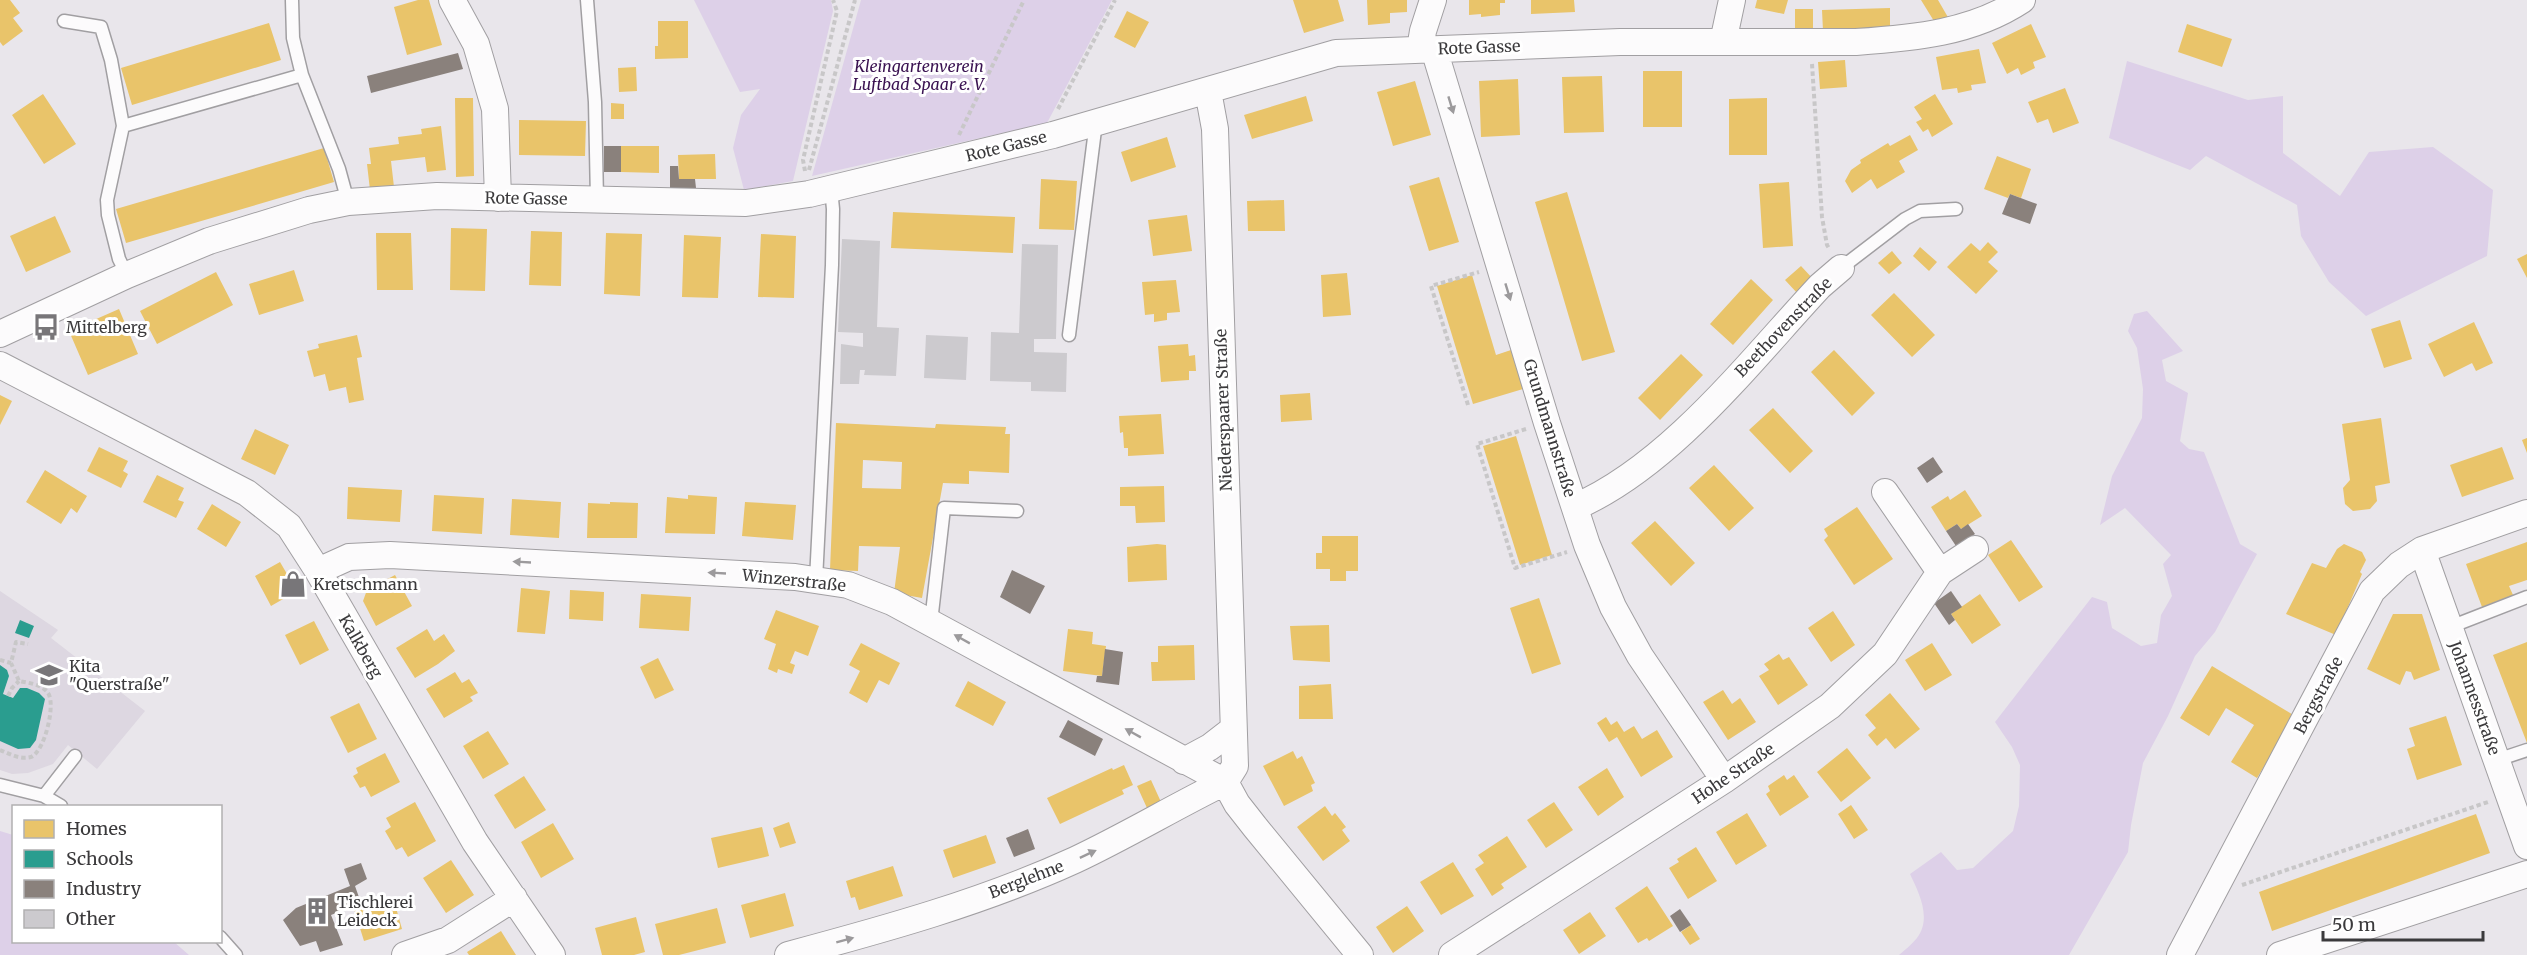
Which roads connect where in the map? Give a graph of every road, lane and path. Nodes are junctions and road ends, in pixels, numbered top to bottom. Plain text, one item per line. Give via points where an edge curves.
1 (292, 0) edge
2 (452, 0) edge
3 (587, 0) edge
4 (833, 0) edge
5 (855, 0) edge
6 (1024, 0) edge
7 (1115, 0) edge
8 (1433, 0) edge
9 (1732, 0) edge
10 (2022, 0) edge
11 (64, 21) dead end
12 (1723, 42) junction
13 (1810, 42) junction
14 (1427, 49) junction
15 (302, 75) junction
16 (1208, 91) junction
17 (1096, 122) junction
18 (123, 126) junction
19 (1053, 135) junction
20 (956, 158) junction
21 (831, 189) junction
22 (498, 198) junction
23 (597, 200) junction
24 (348, 202) junction
25 (1956, 209) dead end
26 (1500, 266) junction
27 (1841, 268) junction
28 (127, 275) junction
29 (0, 333) edge
30 (1069, 335) dead end
31 (0, 365) edge
32 (1468, 405) dead end
33 (1547, 423) junction
34 (1884, 492) dead end
35 (1575, 507) junction
36 (1017, 511) dead end
37 (2527, 513) edge
38 (1587, 545) junction
39 (1975, 549) dead end
40 (2422, 550) junction
41 (318, 571) junction
42 (1940, 572) junction
43 (816, 580) junction
44 (2527, 597) edge
45 (931, 622) junction
46 (2450, 627) junction
47 (28, 645) dead end
48 (0, 660) edge
49 (11, 663) junction
50 (19, 681) junction
51 (8, 696) dead end
52 (1232, 730) junction
53 (0, 750) edge
54 (2527, 750) edge
55 (75, 756) dead end
56 (2497, 760) junction
57 (1184, 761) junction
58 (1724, 780) junction
59 (1225, 782) junction
60 (0, 785) edge
61 (2509, 795) junction
62 (44, 796) junction
63 (59, 805) edge
64 (2527, 846) edge
65 (2527, 874) edge
66 (2213, 895) junction
67 (514, 897) junction
68 (222, 939) edge
69 (817, 951) edge
70 (236, 955) edge
71 (405, 955) edge
72 (552, 955) edge
73 (789, 955) edge
74 (1360, 955) edge
75 (1452, 955) edge
76 (2180, 955) edge
77 (2280, 955) edge

1 - 15 lane via 293,38
2 - 22 street via 476,44 495,109
3 - 23 lane
4 - 5 path via 837,11 803,160 806,181
6 - 20 path via 955,144
7 - 19 path via 1051,122
8 - 14 street, Grundmannstraße via 1423,31
9 - 12 street
10 - 13 street, Rote Gasse via 1950,32 1890,40
11 - 18 lane via 101,27
12 - 13 street, Rote Gasse
12 - 14 street, Rote Gasse
13 - 27 path, Beethovenstraße via 1822,217 1827,245
14 - 16 street, Rote Gasse via 1336,53
14 -> 26 street, Grundmannstraße
15 - 18 lane
15 - 24 lane
16 - 17 street, Rote Gasse
16 - 52 street, Niederspaarer Straße via 1215,129
17 - 19 street, Rote Gasse
17 - 30 lane
18 - 28 lane via 106,200 113,238
19 - 20 street, Rote Gasse
20 - 21 street, Rote Gasse
21 - 23 street, Rote Gasse via 746,203
21 - 43 lane via 832,264
22 - 23 street, Rote Gasse
22 - 24 street, Rote Gasse via 395,197
24 - 28 street, Rote Gasse via 209,241
25 - 27 lane via 1920,211
26 - 32 path via 1431,286
26 -> 33 street, Grundmannstraße
27 - 35 street, Beethovenstraße via 1698,417 1655,456 1614,487
28 - 29 street, Rote Gasse
31 - 41 street, Kalkberg via 247,493 289,526
33 - 35 street, Grundmannstraße
33 - 38 path via 1477,444 1515,568
34 - 42 street
35 - 38 street, Grundmannstraße
36 - 45 lane via 944,508
37 - 40 street, Bergstraße
38 - 58 street, Grundmannstraße via 1613,607 1640,656
39 - 42 street, Hohe Straße
40 - 46 street, Johannesstraße
40 - 66 street, Bergstraße via 2398,565 2372,591
43 -> 41 street, Winzerstraße via 390,555 349,557
41 - 67 street, Kalkberg via 475,842
42 - 58 street, Hohe Straße via 1885,654 1864,676 1830,706
43 - 45 street, Winzerstraße via 872,593
44 - 46 lane
57 -> 45 street, Winzerstraße
46 - 56 street, Johannesstraße
47 - 49 path via 16,642
48 - 49 path
49 - 50 path
50 - 51 path
50 - 53 path via 48,691 51,699 44,743 36,754 25,758
52 - 57 street
52 - 59 street, Niederspaarer Straße via 1235,766
54 - 56 lane
55 - 62 lane
56 - 61 street, Johannesstraße
57 - 59 street, Winzerstraße
58 - 75 street, Hohe Straße
69 -> 59 street, Berglehne via 939,912 1072,861
59 - 74 street via 1237,804
60 - 62 lane
61 - 64 street, Johannesstraße
61 - 66 path
62 - 63 lane
65 - 77 street
66 - 76 street, Bergstraße
67 - 71 street via 448,940
67 - 72 street, Kalkberg
68 - 70 lane
69 - 73 street, Berglehne

